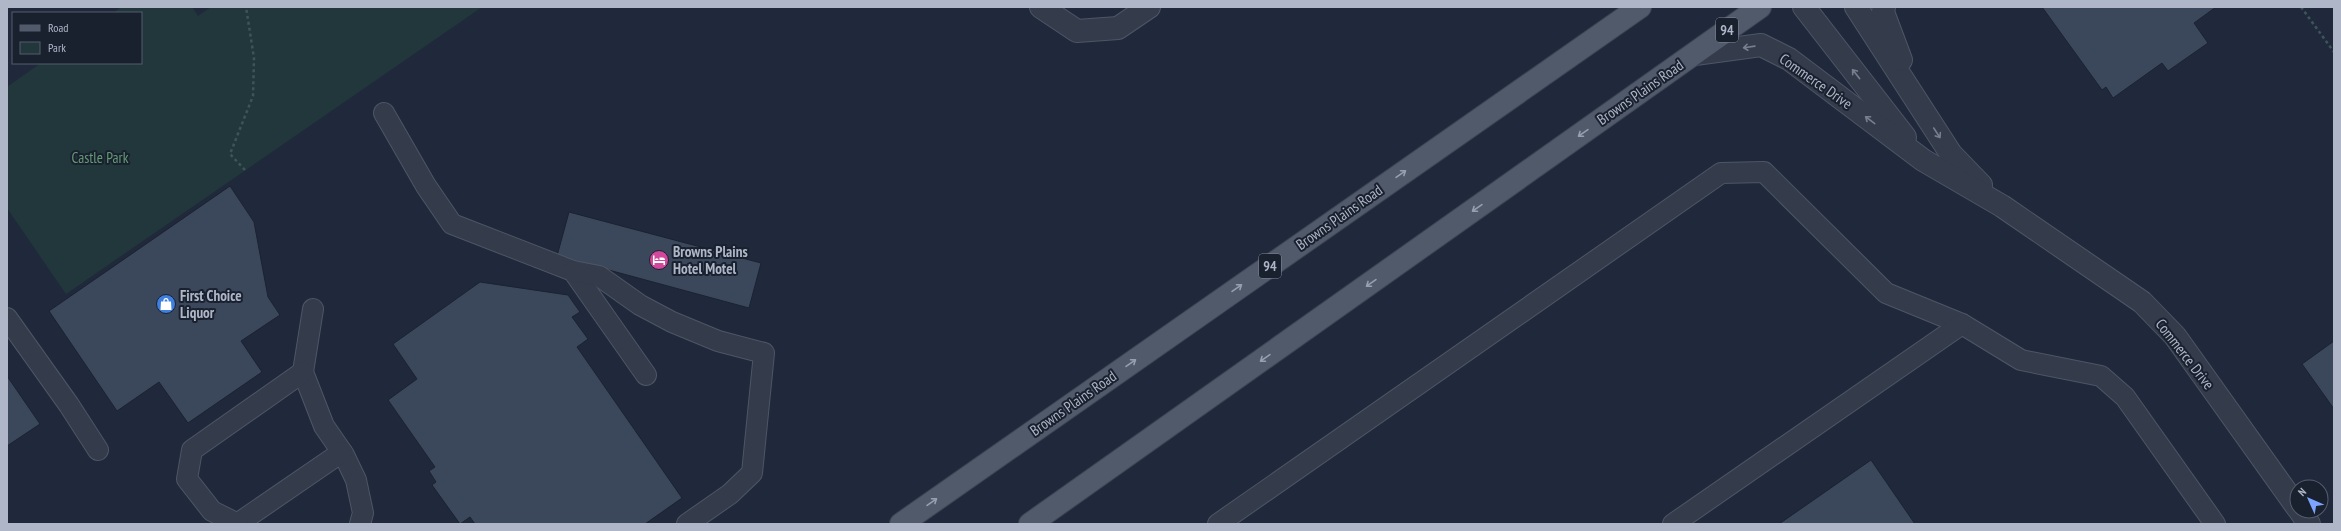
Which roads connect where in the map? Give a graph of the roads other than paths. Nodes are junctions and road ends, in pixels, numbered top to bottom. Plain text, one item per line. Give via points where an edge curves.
1 (1041, 7) edge
2 (1149, 7) edge
3 (1640, 7) edge
4 (1760, 7) edge
5 (1804, 7) edge
6 (1856, 7) edge
7 (1884, 7) edge
8 (1695, 54) junction
9 (1916, 100) junction
10 (384, 113) dead end
11 (1923, 160) junction
12 (2002, 206) junction
13 (573, 271) junction
14 (313, 308) dead end
15 (7, 318) edge
16 (1962, 324) junction
17 (303, 372) junction
18 (646, 375) dead end
19 (98, 450) dead end
20 (342, 452) junction
21 (2289, 496) edge
22 (237, 524) edge
23 (360, 524) edge
24 (687, 524) edge
25 (900, 524) edge
26 (1030, 524) edge
27 (1218, 524) edge
28 (1673, 524) edge
29 (2215, 524) edge

1 - 2 street via 1077,31 1118,28
25 -> 3 main road, Browns Plains Road / 94
4 - 8 main road, Browns Plains Road / 94
11 -> 5 street, Commerce Drive
6 - 9 street, Commerce Drive
7 - 9 street, Commerce Drive via 1883,12
11 -> 8 street, Commerce Drive via 1789,59 1761,45
8 -> 26 main road, Browns Plains Road / 94
9 -> 12 street, Commerce Drive via 1950,154
10 - 13 lane via 426,186 452,224
11 - 12 street, Commerce Drive
12 - 21 street, Commerce Drive via 2142,302 2175,336
13 - 18 lane
13 - 24 lane via 599,276 640,305 692,330 718,341 764,354 752,473 730,494
14 - 17 lane
15 - 19 lane
16 - 27 lane via 1886,293 1764,172 1721,173
16 - 28 lane
16 - 29 lane via 2021,360 2101,376 2125,397
17 - 20 lane via 324,426
17 - 22 lane via 192,450 187,479 212,511
20 - 22 lane
20 - 23 lane via 356,480 363,513

